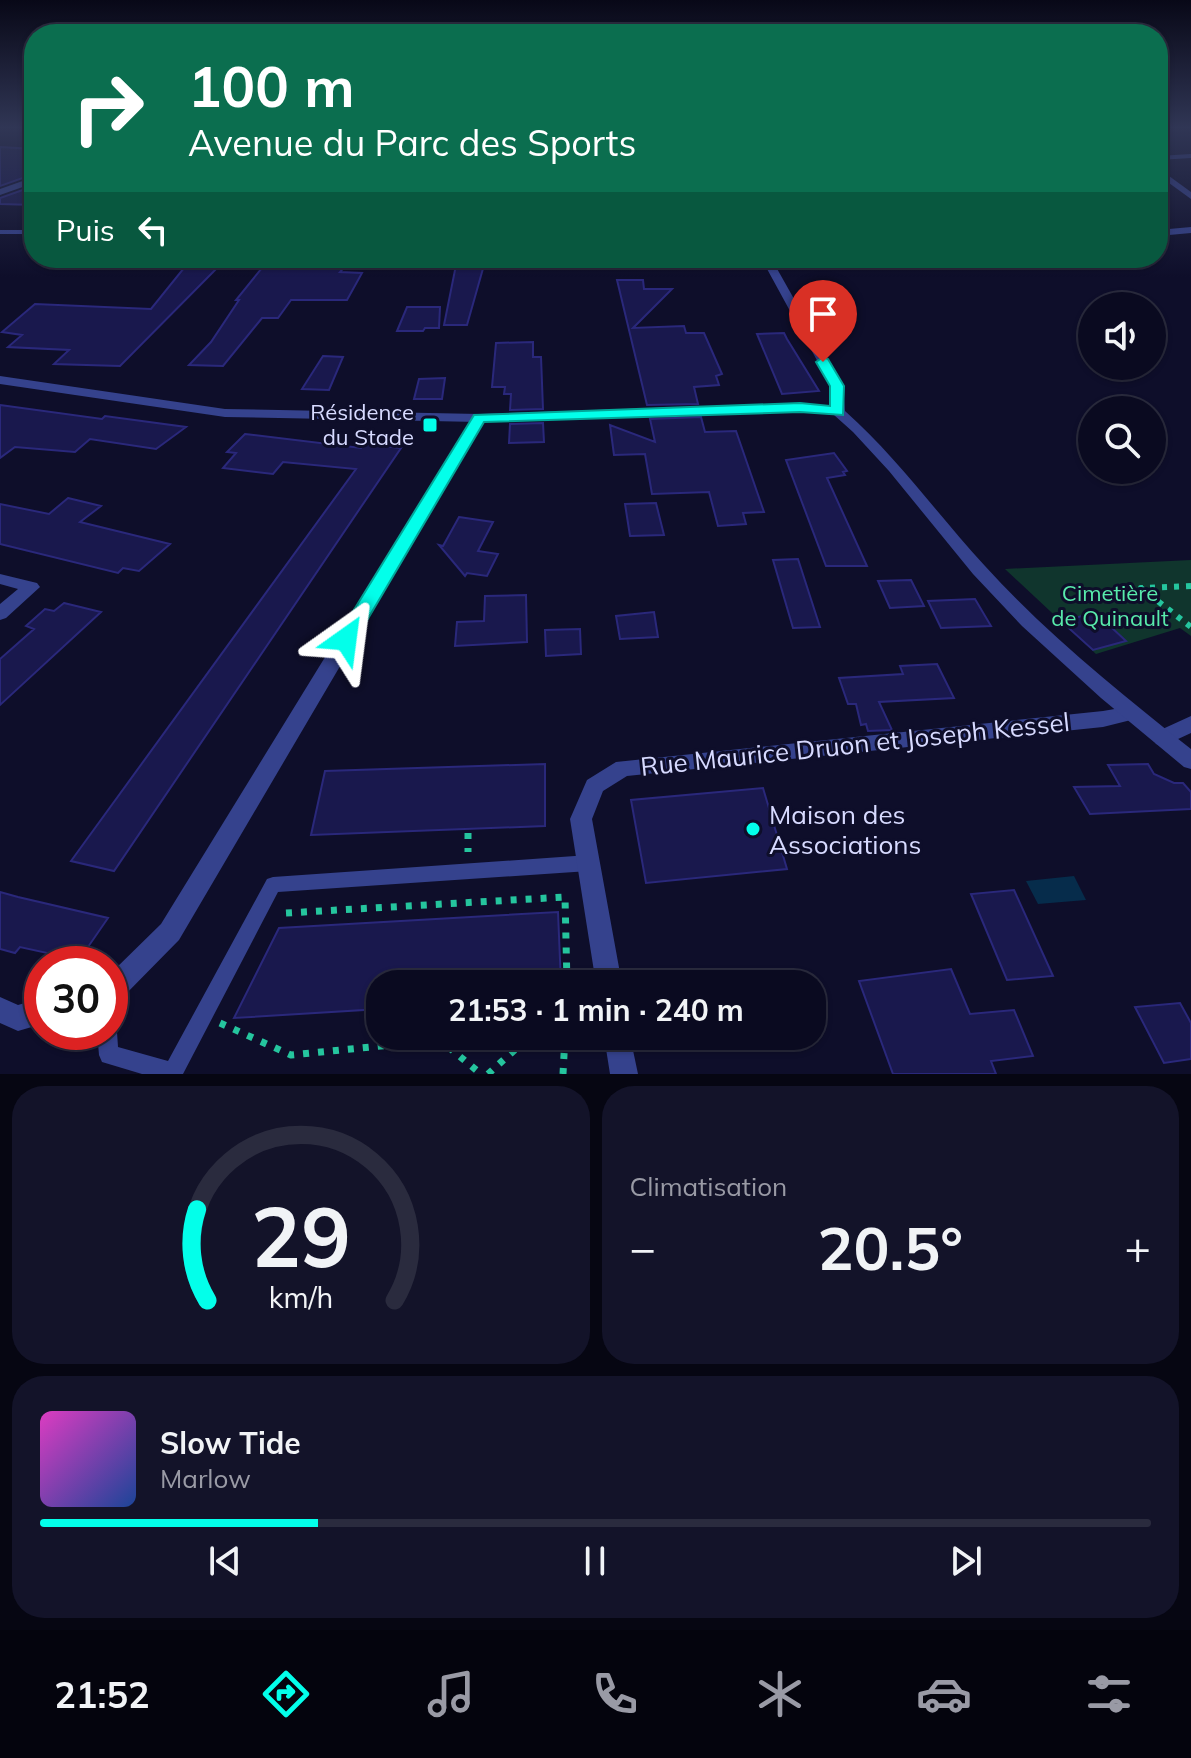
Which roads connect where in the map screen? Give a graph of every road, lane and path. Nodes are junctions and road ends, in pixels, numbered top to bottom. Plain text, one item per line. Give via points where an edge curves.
1 (1168, 179) edge
2 (24, 184) edge
3 (0, 192) edge
4 (1191, 196) edge
5 (1191, 230) edge
6 (0, 232) edge
7 (24, 232) edge
8 (1168, 232) edge
9 (772, 268) edge
10 (0, 380) edge
11 (838, 412) junction
12 (479, 418) junction
13 (0, 579) edge
14 (1191, 586) edge
15 (0, 614) edge
16 (1191, 627) edge
17 (1132, 713) junction
18 (1191, 724) edge
19 (1163, 738) junction
20 (1191, 761) edge
21 (589, 863) junction
22 (286, 913) dead end
23 (567, 970) edge
24 (607, 970) edge
25 (128, 974) edge
26 (0, 1010) edge
27 (24, 1016) edge
28 (203, 1016) junction
29 (366, 1046) edge
30 (109, 1050) edge
31 (454, 1050) edge
32 (515, 1050) edge
33 (564, 1050) edge
34 (620, 1050) edge
35 (172, 1073) edge
36 (481, 1074) edge
37 (488, 1074) edge
38 (563, 1074) edge
39 (624, 1074) edge

1 - 4 street
2 - 3 street
5 - 8 street
6 - 7 lane
9 - 11 street via 837,386
10 - 12 street via 225,413
11 - 12 street via 800,407
11 - 17 street via 867,436 1008,600
12 - 25 street via 170,932
13 - 15 street via 31,587
14 - 16 path via 1141,588
17 - 19 street
17 - 21 street, Rue Maurice Druon et Joseph Kessel via 623,768 594,786 581,819
18 - 19 street
19 - 20 street
21 - 24 street, Rue Maurice Druon et Joseph Kessel
21 - 28 lane via 273,885
22 - 23 path via 565,897
26 - 27 street
28 - 29 path via 291,1055
28 - 35 lane
30 - 35 lane via 109,1055
31 - 36 path
32 - 37 path
33 - 38 path
34 - 39 street

